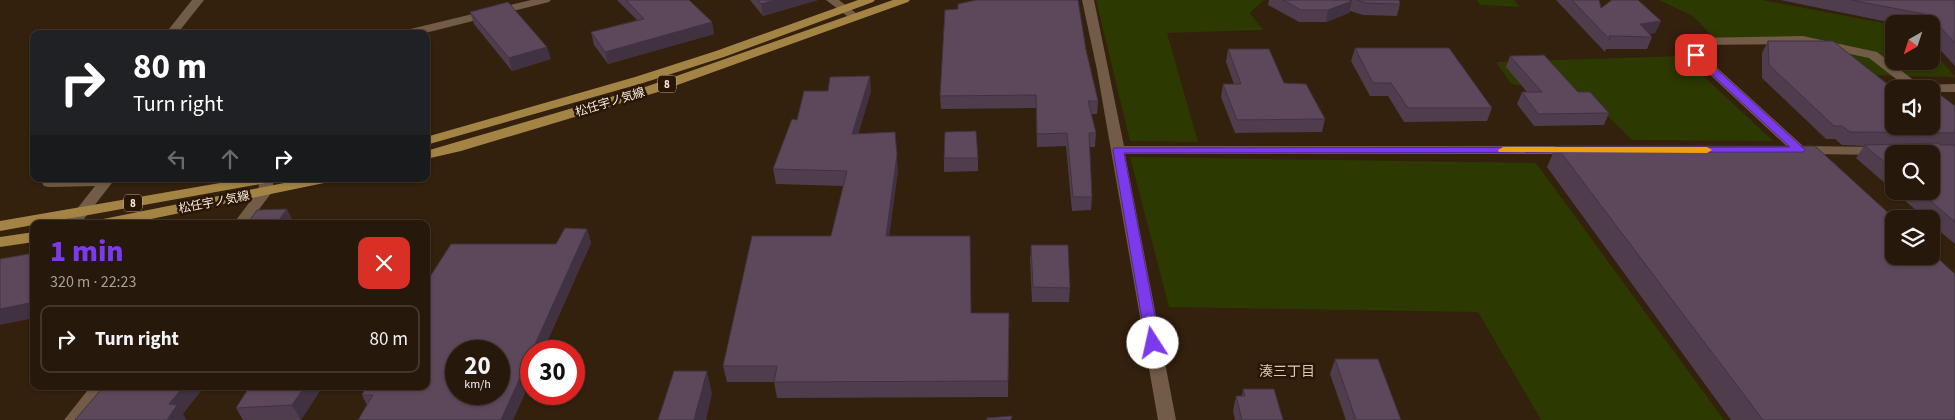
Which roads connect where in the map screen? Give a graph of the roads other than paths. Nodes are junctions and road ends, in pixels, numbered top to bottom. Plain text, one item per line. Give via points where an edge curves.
1 (198, 0) edge
2 (545, 0) edge
3 (832, 0) edge
4 (869, 0) edge
5 (904, 0) edge
6 (1088, 0) edge
7 (843, 9) junction
8 (855, 18) junction
9 (174, 30) edge
10 (422, 30) edge
11 (1905, 80) edge
12 (1940, 88) edge
13 (1955, 88) edge
14 (430, 140) edge
15 (1118, 150) junction
16 (1590, 150) edge
17 (1779, 150) edge
18 (1799, 150) junction
19 (1885, 151) edge
20 (430, 154) edge
21 (1814, 163) edge
22 (51, 182) edge
23 (69, 182) edge
24 (105, 182) edge
25 (280, 182) edge
26 (266, 183) edge
27 (76, 218) edge
28 (57, 220) edge
29 (119, 220) edge
30 (243, 220) edge
31 (30, 223) edge
32 (0, 226) edge
33 (30, 237) edge
34 (0, 242) edge
35 (99, 390) edge
36 (73, 420) edge
37 (1167, 420) edge

1 - 9 street
2 - 10 street
3 - 7 street
4 - 7 main road, 松任宇ノ気線 / 8
5 - 8 main road, 松任宇ノ気線 / 8
6 - 15 street
7 - 8 street
7 - 14 main road, 松任宇ノ気線 / 8 via 639,80
8 - 20 main road, 松任宇ノ気線 / 8 via 653,89
11 - 18 street via 1873,56 1803,40 1682,42
12 - 13 street
15 - 16 street
15 - 37 street
17 - 18 street
18 - 19 street
18 - 21 street
22 - 23 street
24 - 27 street
25 - 26 main road, 松任宇ノ気線 / 8
26 - 27 main road, 松任宇ノ気線 / 8
26 - 29 main road, 松任宇ノ気線 / 8
26 - 30 street
27 - 28 main road, 松任宇ノ気線 / 8
31 - 32 main road, 松任宇ノ気線 / 8
33 - 34 main road
35 - 36 street

